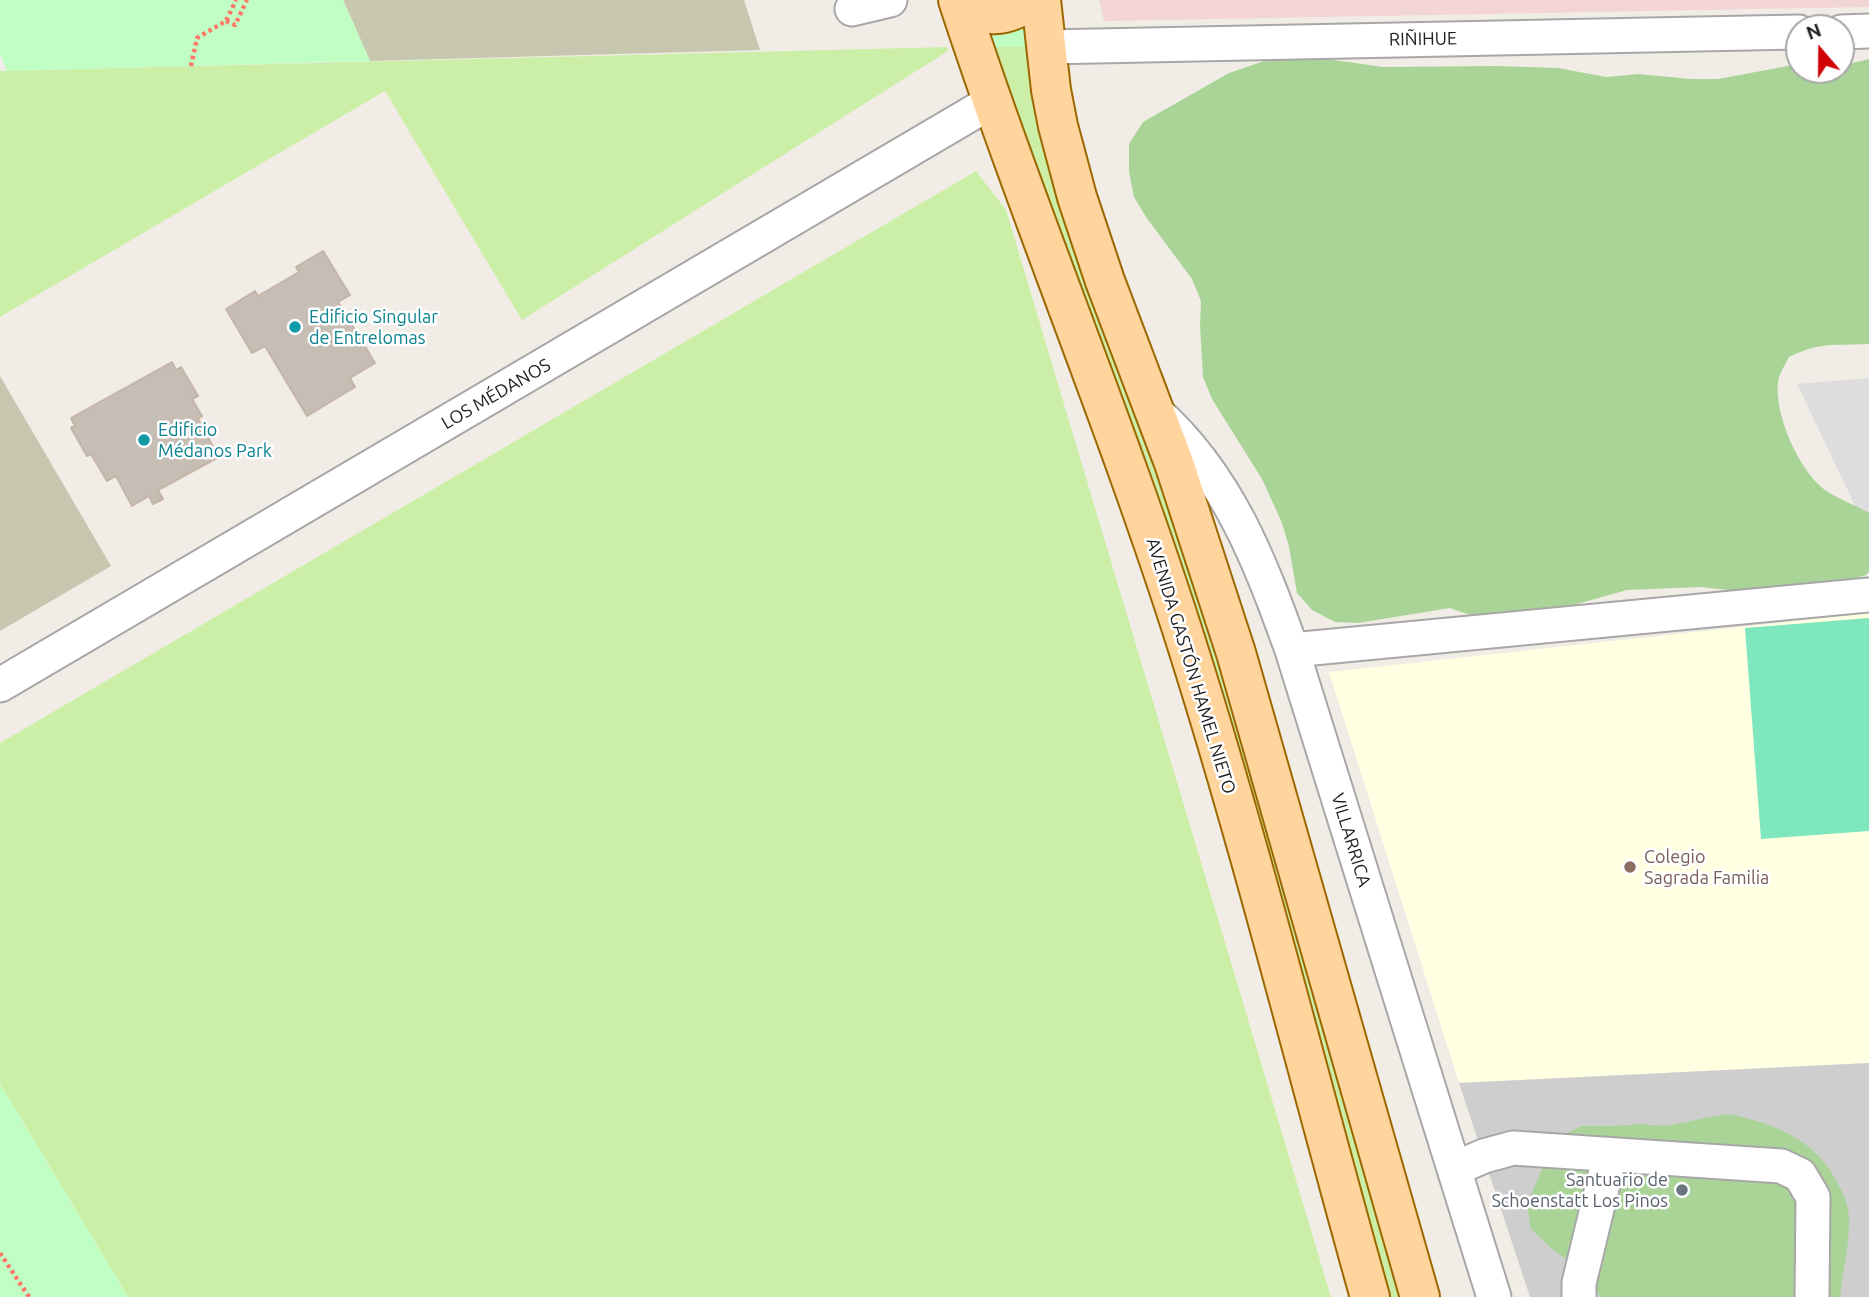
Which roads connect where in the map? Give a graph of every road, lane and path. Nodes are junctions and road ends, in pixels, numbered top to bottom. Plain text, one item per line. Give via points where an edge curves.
1 (236, 0) edge
2 (247, 0) edge
3 (890, 0) edge
4 (1030, 0) edge
5 (1041, 0) edge
6 (958, 1) edge
7 (852, 9) dead end
8 (226, 21) junction
9 (1785, 32) edge
10 (1046, 47) junction
11 (191, 66) dead end
12 (992, 102) junction
13 (1155, 411) junction
14 (1869, 595) edge
15 (1292, 650) junction
16 (0, 685) edge
17 (1610, 1155) junction
18 (1454, 1169) junction
19 (0, 1254) edge
20 (29, 1297) edge
21 (1370, 1297) edge
22 (1420, 1297) edge
23 (1494, 1297) edge
24 (1580, 1297) edge
25 (1812, 1297) edge

1 - 8 path
2 - 8 path via 235,26
3 - 7 street
4 - 6 main road via 1007,14 992,16
5 - 10 main road
6 - 12 main road, AVENIDA GASTÓN HAMEL NIETO
8 - 11 path via 197,38
9 - 10 street, RIÑIHUE
10 - 13 main road via 1058,127 1077,197
12 - 16 street, LOS MÉDANOS
12 - 21 main road, AVENIDA GASTÓN HAMEL NIETO via 1187,645 1261,895
13 - 15 street, VILLARRICA via 1201,460 1241,523
13 - 22 main road via 1236,653
14 - 15 street
15 - 18 street, VILLARRICA
17 - 18 street via 1513,1148
17 - 24 street via 1579,1283
17 - 25 street via 1781,1166 1800,1175 1813,1197
18 - 23 street, VILLARRICA
19 - 20 path

